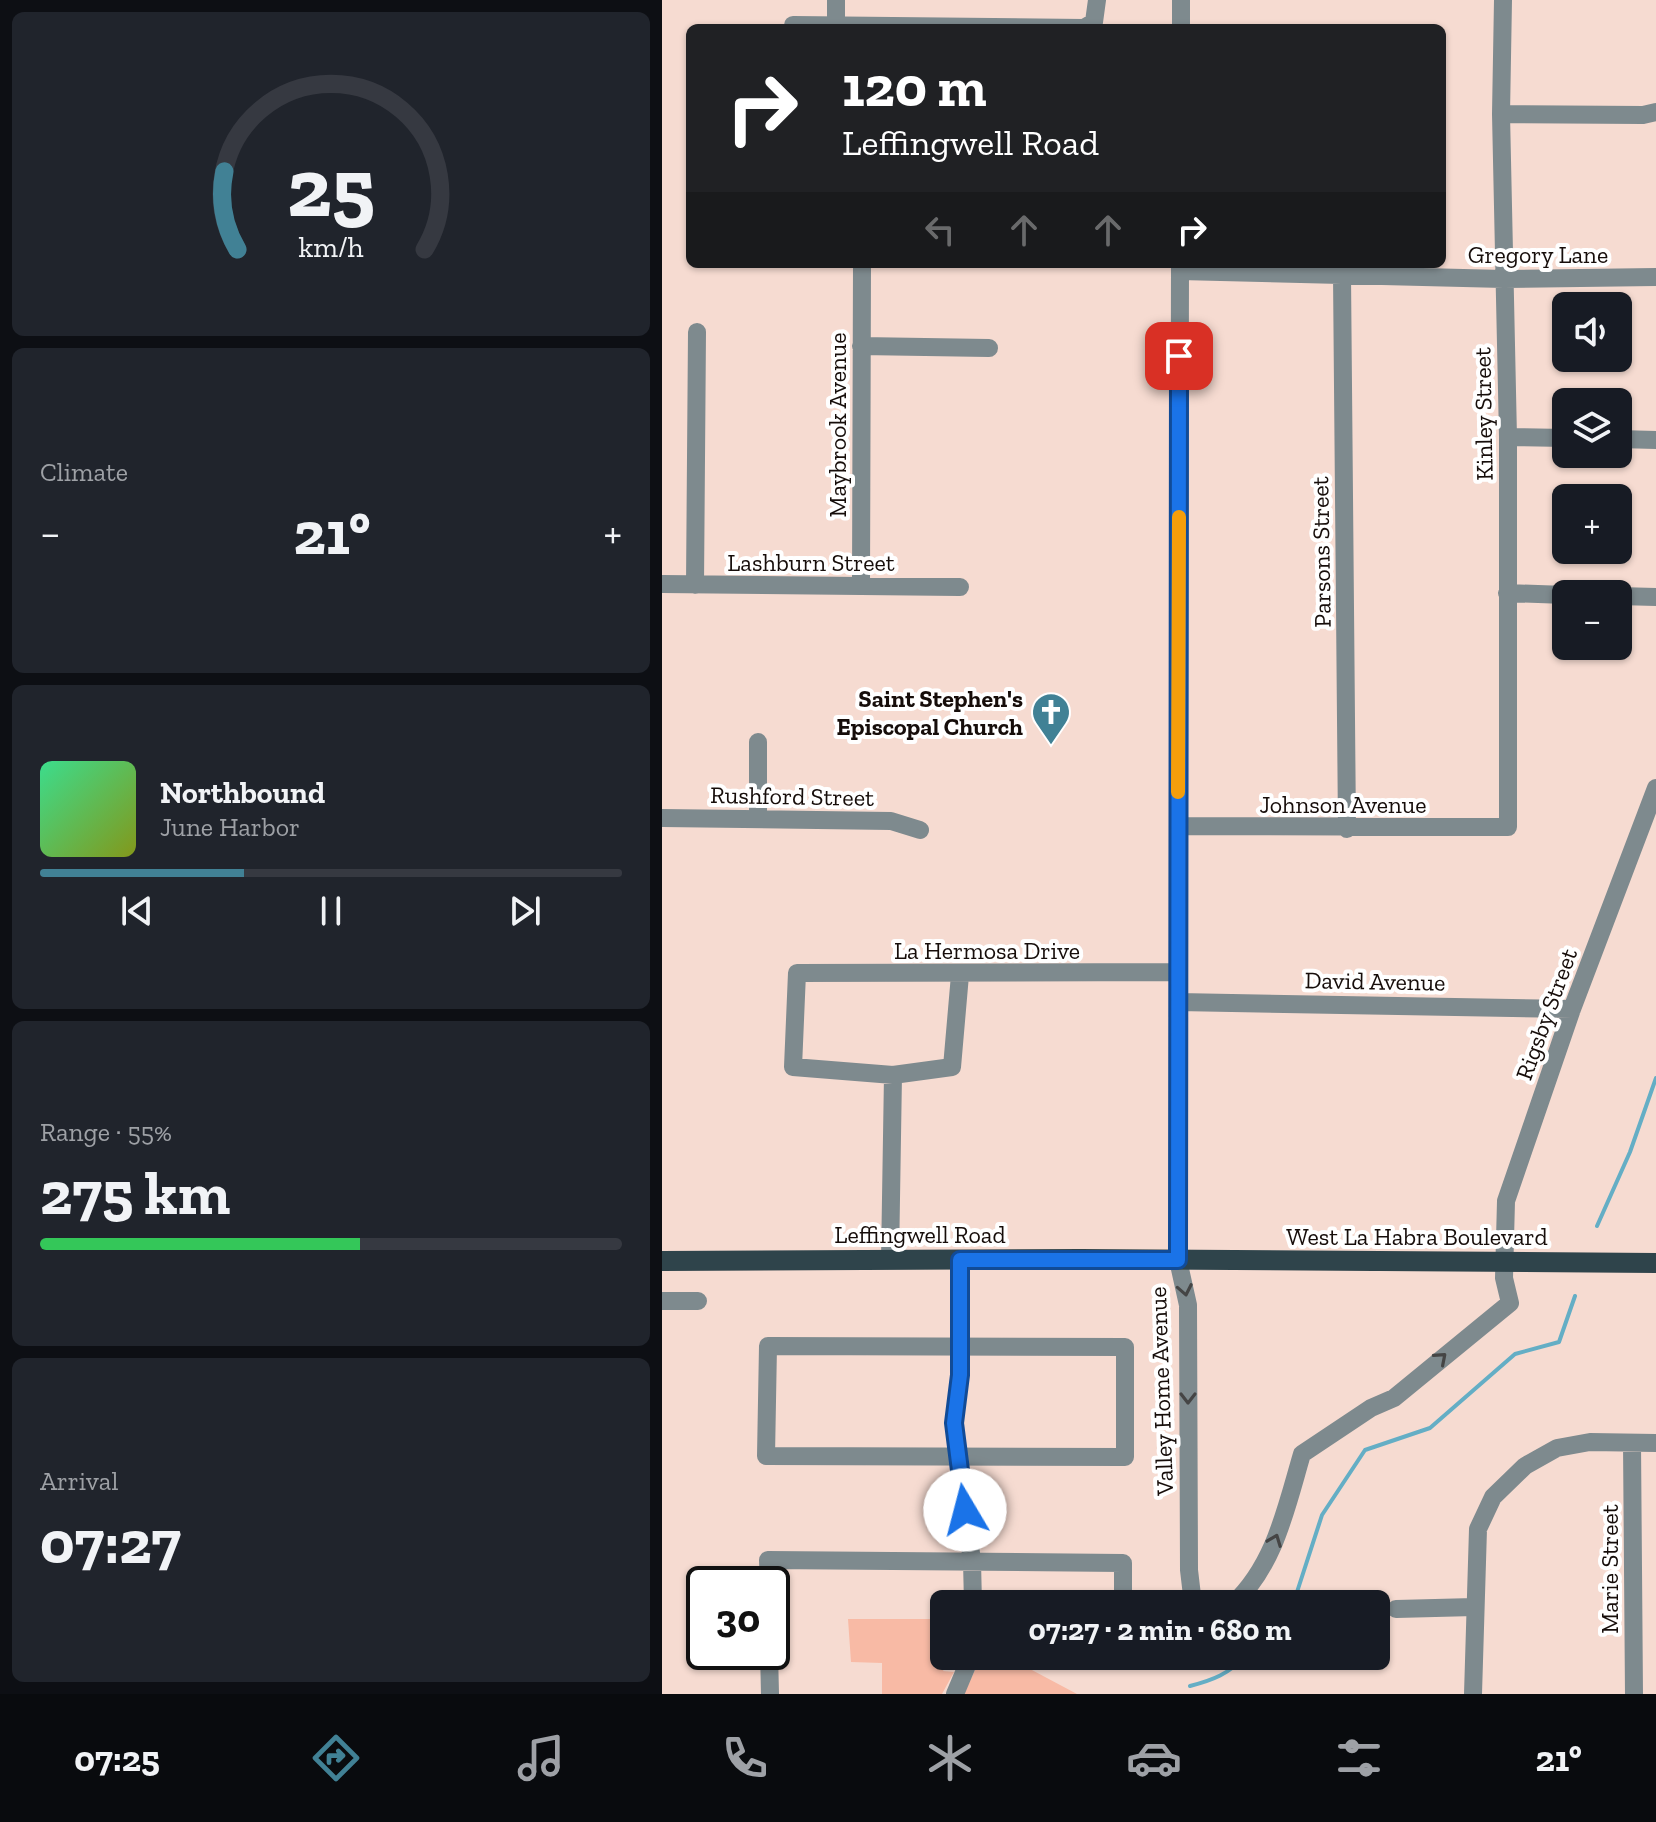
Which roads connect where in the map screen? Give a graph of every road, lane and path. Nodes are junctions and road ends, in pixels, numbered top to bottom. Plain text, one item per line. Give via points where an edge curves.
1 (836, 0) edge
2 (1097, 0) edge
3 (1181, 0) edge
4 (1503, 0) edge
5 (836, 24) edge
6 (1091, 24) edge
7 (1181, 24) edge
8 (1656, 112) edge
9 (1501, 114) junction
10 (862, 268) edge
11 (1180, 268) edge
12 (1200, 268) edge
13 (1342, 275) junction
14 (1656, 277) edge
15 (1504, 279) junction
16 (697, 332) dead end
17 (861, 346) junction
18 (989, 348) dead end
19 (1508, 437) junction
20 (1552, 438) edge
21 (1632, 439) edge
22 (1656, 440) edge
23 (662, 584) edge
24 (695, 585) junction
25 (861, 585) junction
26 (960, 587) dead end
27 (1507, 593) junction
28 (1552, 595) edge
29 (1632, 596) edge
30 (1656, 597) edge
31 (758, 742) dead end
32 (1656, 788) edge
33 (662, 818) edge
34 (758, 818) junction
35 (1179, 826) junction
36 (1508, 827) joint
37 (1347, 829) junction
38 (920, 830) dead end
39 (1178, 972) junction
40 (960, 975) junction
41 (1178, 1002) junction
42 (1572, 1009) junction
43 (893, 1075) junction
44 (890, 1260) junction
45 (960, 1260) junction
46 (1178, 1260) junction
47 (662, 1261) edge
48 (1504, 1262) junction
49 (1656, 1263) edge
50 (662, 1301) edge
51 (698, 1301) dead end
52 (960, 1346) junction
53 (1632, 1443) junction
54 (1656, 1443) edge
55 (957, 1458) junction
56 (972, 1561) junction
57 (768, 1566) edge
58 (973, 1590) edge
59 (1123, 1590) edge
60 (1191, 1590) edge
61 (1248, 1590) edge
62 (1474, 1607) junction
63 (1396, 1609) dead end
64 (769, 1670) edge
65 (965, 1670) edge
66 (770, 1694) edge
67 (955, 1694) edge
68 (1473, 1694) edge
69 (1634, 1694) edge

1 - 5 street
2 - 6 street
3 - 7 street
4 - 9 street, Kinley Street
8 - 9 street
9 - 15 street, Kinley Street
10 - 17 street, Maybrook Avenue
11 - 35 street, Valley Home Avenue
12 - 13 street, Gregory Lane
13 - 15 street, Gregory Lane
13 - 37 street, Parsons Street
14 - 15 street, Gregory Lane
15 - 19 street, Kinley Street
16 - 24 street
17 - 18 street
17 - 25 street, Maybrook Avenue
19 - 20 street
19 - 27 street, Kinley Street
21 - 22 street
23 - 24 street, Lashburn Street
24 - 25 street, Lashburn Street
25 - 26 street, Lashburn Street
27 - 28 street
27 - 36 street, Kinley Street
29 - 30 street
31 - 34 street
32 - 42 street, Rigsby Street
33 - 34 street, Rushford Street
34 - 38 street, Rushford Street via 891,821
35 - 37 street, Johnson Avenue
35 - 39 street, Valley Home Avenue
36 - 37 street, Johnson Avenue
39 - 40 street, La Hermosa Drive
39 - 41 street, Valley Home Avenue
40 - 43 street via 952,1067
40 - 43 street, La Hermosa Drive via 797,973 793,1067
41 - 42 street, David Avenue
41 - 46 street, Valley Home Avenue
42 - 48 street, Rigsby Street via 1506,1201
43 - 44 street
44 - 45 main road, Leffingwell Road
44 - 47 main road, Leffingwell Road
45 - 46 main road, Leffingwell Road
45 - 52 street
46 - 48 main road, West La Habra Boulevard
46 -> 60 street, Valley Home Avenue via 1188,1305
48 - 49 main road, West La Habra Boulevard
61 -> 48 street via 1275,1544 1302,1454 1394,1398 1501,1312 1511,1299
50 - 51 street
52 - 55 street
52 - 55 street via 1125,1347 1125,1457
52 - 55 street via 768,1346 766,1456
53 - 54 street
53 - 62 street via 1557,1448 1525,1466 1493,1497 1478,1529
53 - 69 street, Marie Street
55 - 56 street
56 - 57 street via 768,1560
56 - 58 street
56 - 59 street via 1123,1563
62 - 63 street
62 - 68 street
64 - 66 street
65 - 67 street

